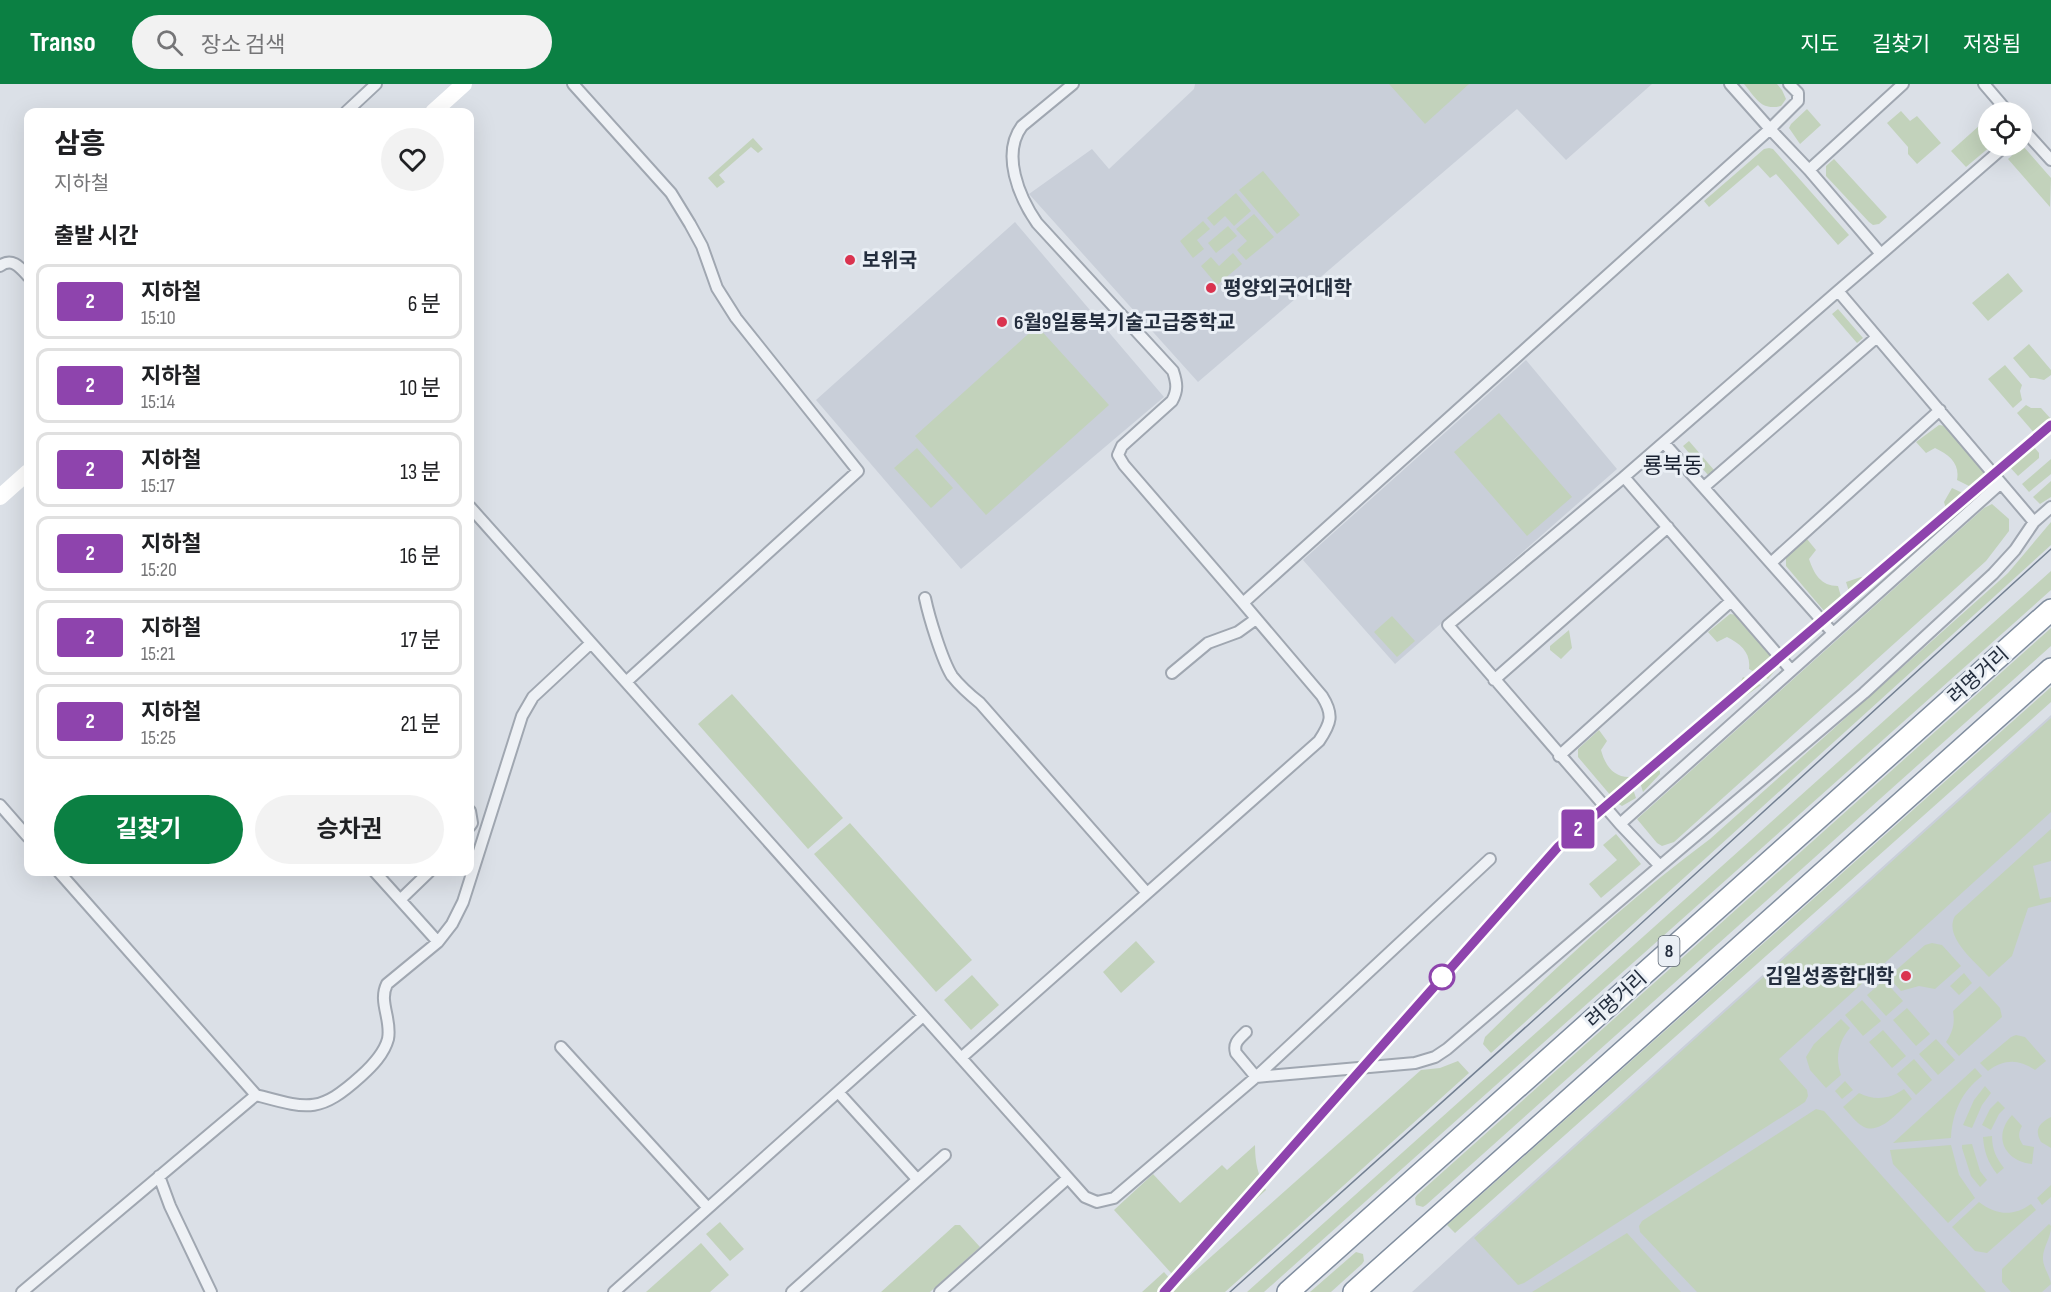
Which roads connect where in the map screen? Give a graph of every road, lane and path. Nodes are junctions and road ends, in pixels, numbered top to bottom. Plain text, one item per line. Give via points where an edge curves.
1 (376, 84) edge
2 (464, 84) edge
3 (573, 84) edge
4 (1073, 84) edge
5 (1730, 84) edge
6 (1790, 84) edge
7 (1903, 84) edge
8 (1984, 84) edge
9 (1999, 102) edge
10 (350, 108) edge
11 (437, 108) edge
12 (1770, 129) junction
13 (2032, 140) edge
14 (1994, 156) edge
15 (2051, 160) edge
16 (1809, 171) junction
17 (1881, 254) junction
18 (0, 266) edge
19 (24, 272) edge
20 (1838, 291) junction
21 (1878, 337) junction
22 (1940, 410) junction
23 (1664, 443) junction
24 (24, 476) edge
25 (1624, 477) junction
26 (2001, 483) junction
27 (1704, 487) junction
28 (0, 497) edge
29 (2051, 507) edge
30 (474, 511) edge
31 (2034, 522) junction
32 (1668, 527) junction
33 (1772, 562) junction
34 (926, 598) dead end
35 (1731, 601) junction
36 (1243, 603) junction
37 (2051, 610) edge
38 (1256, 619) junction
39 (1833, 633) junction
40 (591, 643) junction
41 (2051, 669) edge
42 (1791, 670) junction
43 (1172, 674) dead end
44 (1494, 680) junction
45 (626, 682) junction
46 (1559, 756) junction
47 (0, 805) edge
48 (1620, 824) junction
49 (24, 832) edge
50 (1490, 859) dead end
51 (1660, 866) junction
52 (474, 868) edge
53 (63, 876) edge
54 (379, 876) edge
55 (425, 876) edge
56 (472, 876) edge
57 (1147, 893) junction
58 (401, 899) junction
59 (438, 942) junction
60 (923, 1016) junction
61 (1246, 1032) dead end
62 (561, 1047) dead end
63 (961, 1058) junction
64 (1256, 1077) junction
65 (838, 1092) junction
66 (256, 1095) junction
67 (945, 1155) dead end
68 (159, 1176) junction
69 (1068, 1178) junction
70 (917, 1179) junction
71 (708, 1208) junction
72 (21, 1292) edge
73 (212, 1292) edge
74 (614, 1292) edge
75 (792, 1292) edge
76 (940, 1292) edge
77 (1288, 1292) edge
78 (1354, 1292) edge

1 - 10 street
2 - 11 main road
3 - 45 street via 671,194 698,239 717,288 736,318 858,471
4 - 36 street via 1017,133 1012,154 1019,190 1037,223 1173,371 1177,391 1172,401 1122,446 1118,455
5 - 12 street
6 - 12 street via 1798,101
7 - 16 street
8 - 9 street
12 - 16 street
12 - 36 street
13 - 15 street
14 - 17 street
16 - 17 street
17 - 20 street
18 - 19 street via 13,262
20 - 21 street
20 - 23 street
21 - 22 street
21 - 27 street
22 - 26 street
22 - 33 street
23 - 25 street
23 - 27 street
24 - 28 main road
25 - 32 street
25 - 44 street via 1448,625
26 - 31 street
26 - 39 street
27 - 33 street
29 - 31 street
30 - 40 street
31 - 51 street via 1993,574 1864,693
32 - 35 street
32 - 44 street
33 - 39 street
34 - 57 street via 951,674
35 - 42 street
35 - 46 street
36 - 38 street
37 - 77 highway, 려명거리 / 8
38 - 43 street via 1238,632 1208,643
38 - 57 street via 1323,696 1329,707 1328,728 1319,741
39 - 42 street
40 - 45 street
40 - 52 street via 533,697 522,716
41 - 78 highway, 8
42 - 48 street
44 - 46 street
45 - 60 street
46 - 48 street
47 - 49 street
48 - 51 street
50 - 64 street
51 - 64 street via 1435,1057 1415,1063
53 - 66 street
54 - 58 street
55 - 58 street
56 - 59 street via 463,903
57 - 63 street
58 - 59 street
59 - 66 street via 387,984 383,1001 390,1023 388,1040 375,1063 341,1094 322,1104 297,1107
60 - 63 street
60 - 65 street
61 - 64 street via 1236,1042 1236,1053
62 - 71 street
63 - 69 street
64 - 69 street via 1114,1198 1091,1200
65 - 70 street
65 - 71 street
66 - 68 street
67 - 70 street
68 - 72 street
68 - 73 street
69 - 76 street
70 - 75 street
71 - 74 street

